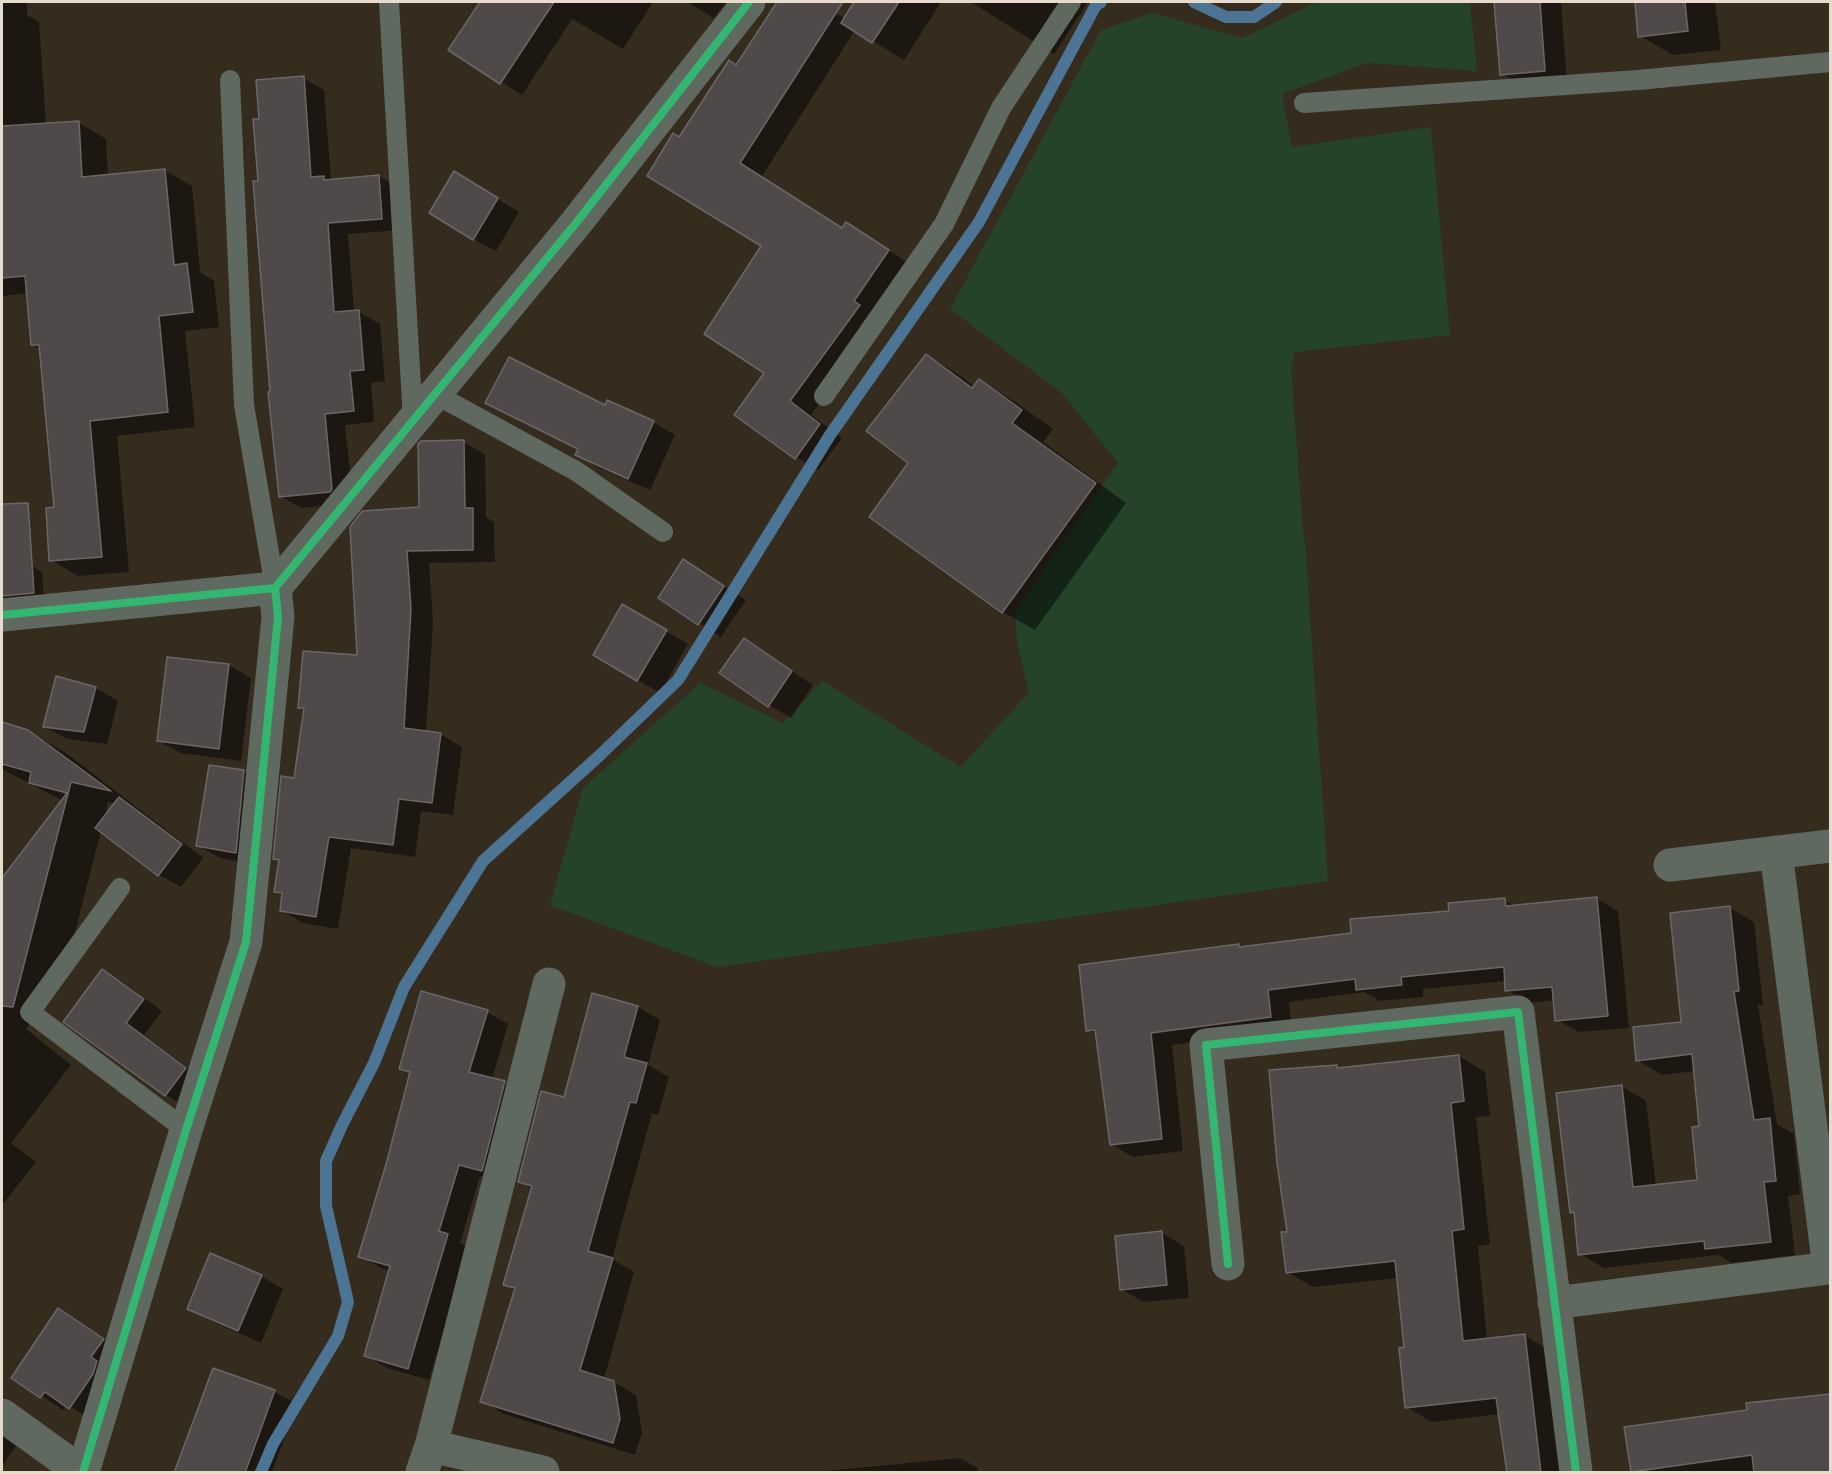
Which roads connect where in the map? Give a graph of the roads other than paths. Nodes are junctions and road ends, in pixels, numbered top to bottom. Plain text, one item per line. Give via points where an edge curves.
1 (389, 2) edge
2 (749, 2) edge
3 (1071, 2) edge
4 (1830, 62) edge
5 (230, 80) dead end
6 (1304, 103) dead end
7 (435, 394) junction
8 (824, 396) dead end
9 (413, 421) junction
10 (663, 532) dead end
11 (275, 588) junction
12 (2, 615) edge
13 (1830, 846) edge
14 (1776, 852) junction
15 (1670, 865) dead end
16 (120, 888) dead end
17 (549, 984) dead end
18 (186, 1130) junction
19 (1228, 1264) dead end
20 (1554, 1303) junction
21 (2, 1415) edge
22 (426, 1459) edge
23 (82, 1473) edge
24 (543, 1473) edge
25 (1576, 1473) edge

1 - 9 lane
2 - 7 street via 576,223
3 - 8 lane via 1001,108 944,224
4 - 6 lane via 1638,80
5 - 11 lane via 244,405
7 - 9 street
7 - 10 lane via 576,471
9 - 11 street
11 - 12 street
11 - 18 street via 278,616 246,942
13 - 14 street
14 - 15 street
14 - 20 street via 1829,1269
16 - 18 lane via 30,1012
17 - 22 street
18 - 23 street
19 - 20 street via 1206,1046 1518,1012
20 - 25 street
21 - 23 street
22 - 24 street

